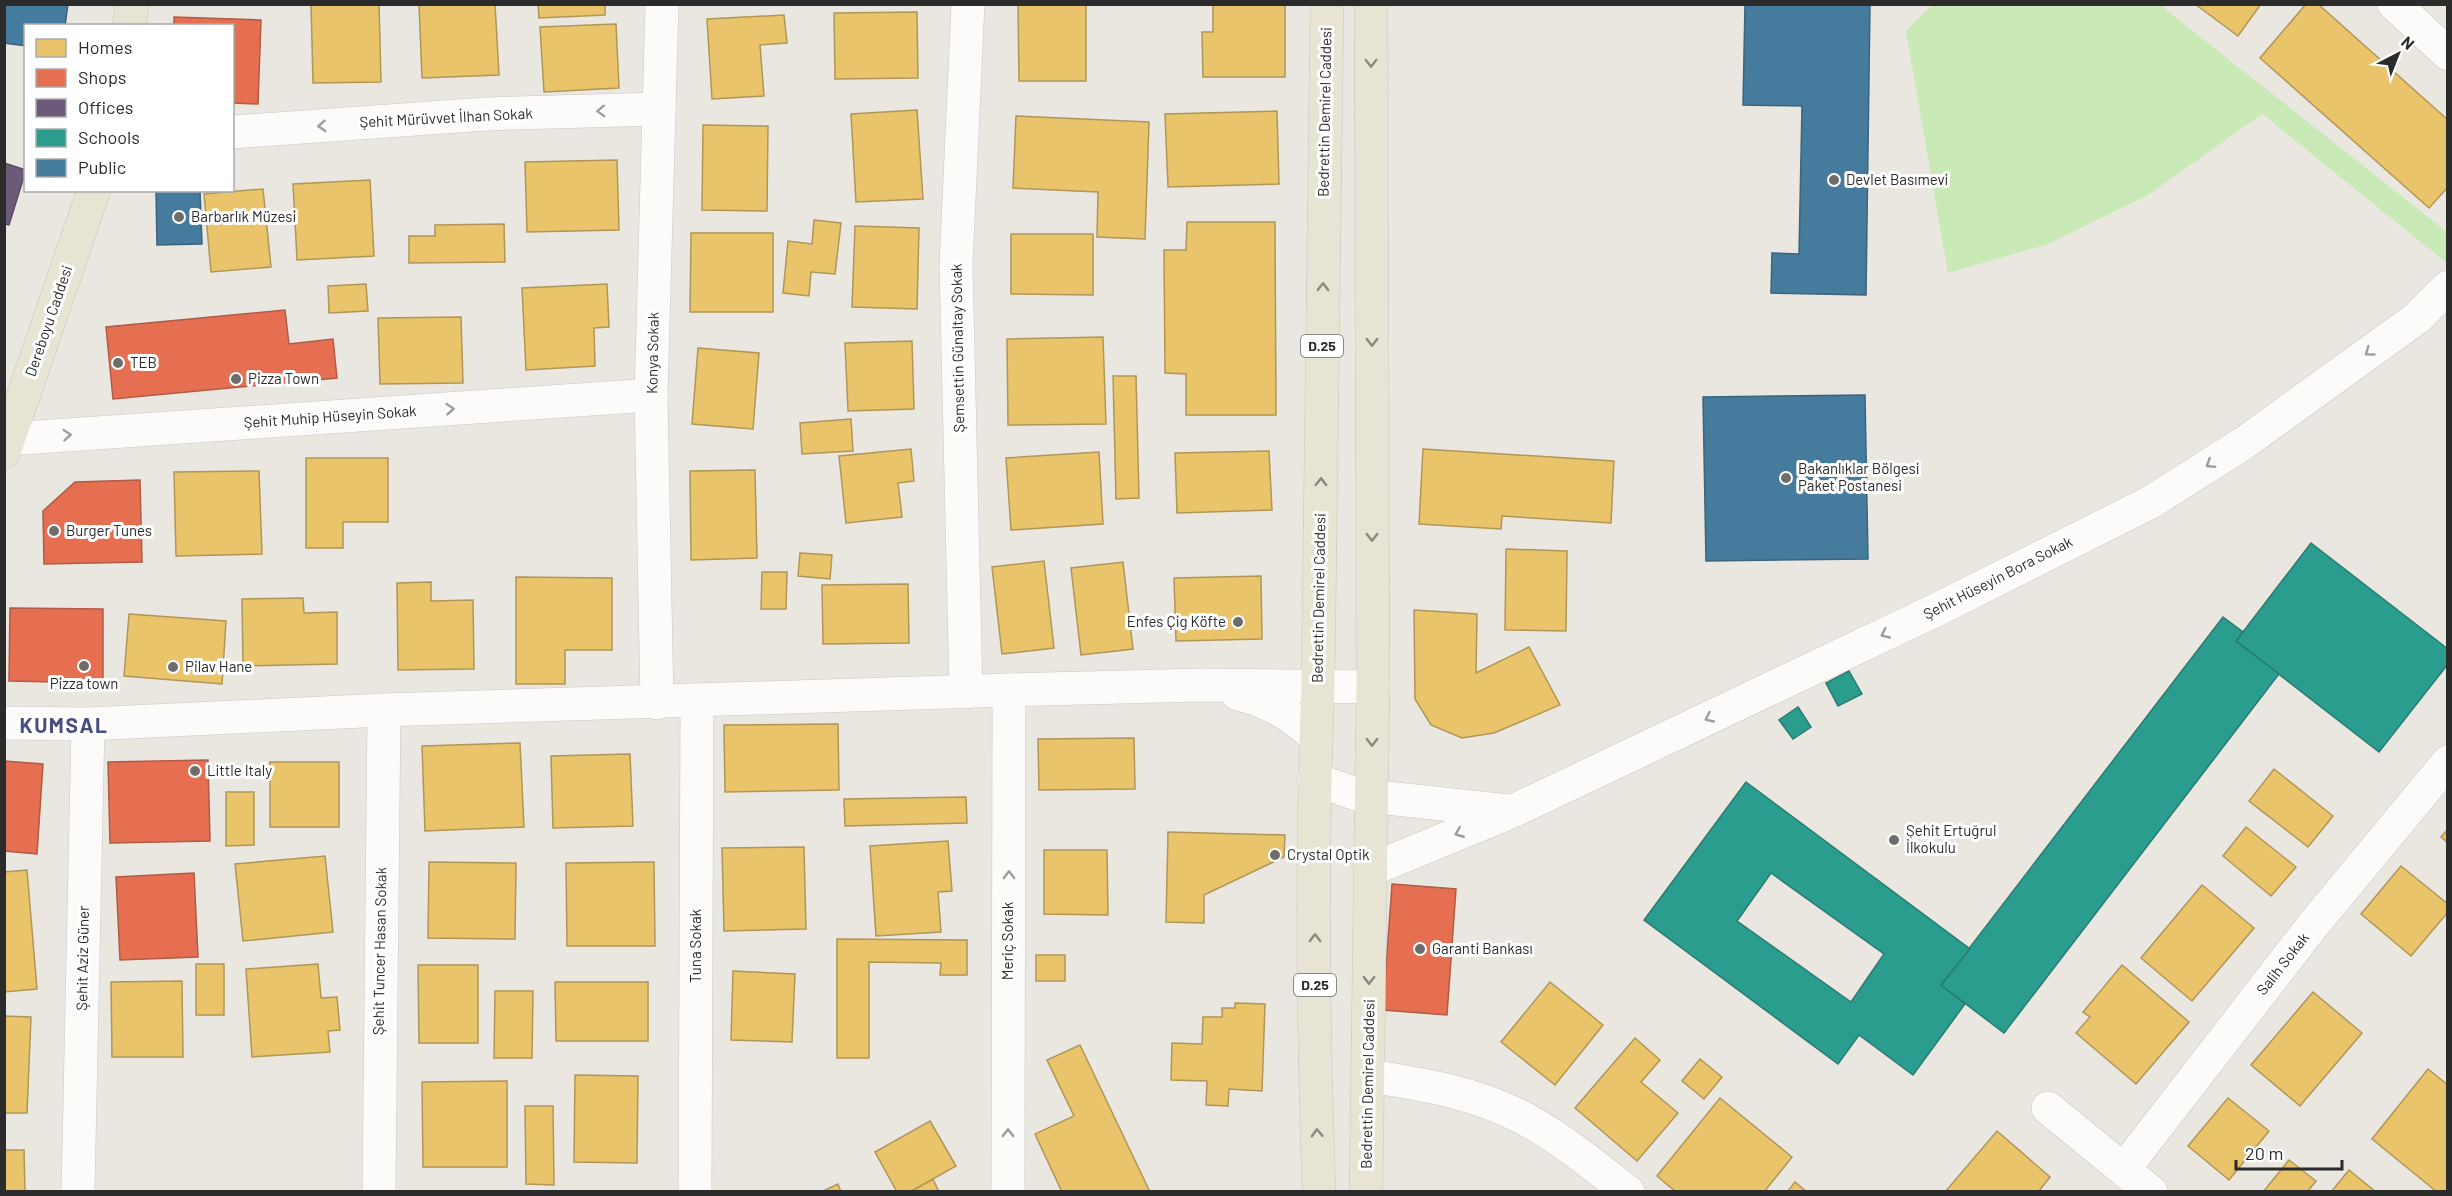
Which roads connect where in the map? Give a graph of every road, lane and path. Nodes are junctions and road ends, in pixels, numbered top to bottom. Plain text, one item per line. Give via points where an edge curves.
1 (132, 4) edge
2 (662, 4) edge
3 (968, 4) edge
4 (1327, 4) edge
5 (1371, 4) edge
6 (2394, 4) edge
7 (129, 24) edge
8 (2448, 54) edge
9 (659, 109) junction
10 (234, 132) edge
11 (93, 192) edge
12 (2448, 287) edge
13 (651, 395) junction
14 (7, 445) edge
15 (1201, 685) junction
16 (1373, 687) junction
17 (1318, 688) junction
18 (1009, 690) junction
19 (966, 692) junction
20 (697, 700) junction
21 (657, 703) junction
22 (384, 710) junction
23 (4, 723) edge
24 (88, 724) junction
25 (1316, 738) junction
26 (2448, 762) edge
27 (1314, 779) junction
28 (1371, 796) junction
29 (1513, 811) junction
30 (1370, 870) junction
31 (1368, 1076) junction
32 (2048, 1108) dead end
33 (2124, 1169) junction
34 (78, 1191) edge
35 (379, 1191) edge
36 (695, 1191) edge
37 (1008, 1191) edge
38 (1319, 1191) edge
39 (1366, 1191) edge
40 (1628, 1191) edge
41 (2151, 1191) edge

1 - 7 main road
2 - 9 street, Konya Sokak
3 - 19 street, Şemsettin Günaltay Sokak via 956,266
17 -> 4 main road, Bedrettin Demirel Caddesi / D.25
5 -> 16 main road, Bedrettin Demirel Caddesi
6 - 8 street
9 -> 10 street, Şehit Mürüvvet İlhan Sokak via 486,114
9 - 13 street, Konya Sokak
11 - 14 main road, Dereboyu Caddesi
12 -> 29 street, Şehit Hüseyin Bora Sokak via 2417,318 2254,436 2151,502 1938,609
14 -> 13 street, Şehit Muhip Hüseyin Sokak
13 - 21 street, Konya Sokak
15 - 17 street
15 - 18 street
15 - 25 street via 1274,706
16 - 17 street
16 -> 28 main road, Bedrettin Demirel Caddesi
17 - 25 main road, Bedrettin Demirel Caddesi / D.25
18 - 19 street
37 -> 18 street, Meriç Sokak
19 - 20 street
20 - 21 street
20 - 36 street, Tuna Sokak
21 - 22 street
22 - 24 street
22 - 35 street, Şehit Tuncer Hasan Sokak
23 - 24 street
24 - 34 street, Şehit Aziz Güner
25 - 27 main road, Bedrettin Demirel Caddesi / D.25
26 - 33 street, Salih Sokak via 2313,925
27 - 28 street
38 -> 27 main road, Bedrettin Demirel Caddesi / D.25
28 - 29 street
28 - 30 main road, Bedrettin Demirel Caddesi
29 -> 30 street, Şehit Hüseyin Bora Sokak
30 -> 31 main road, Bedrettin Demirel Caddesi
31 - 39 main road, Bedrettin Demirel Caddesi
31 - 40 street via 1420,1083 1488,1102 1526,1119 1569,1146
32 - 33 street
33 - 41 street

